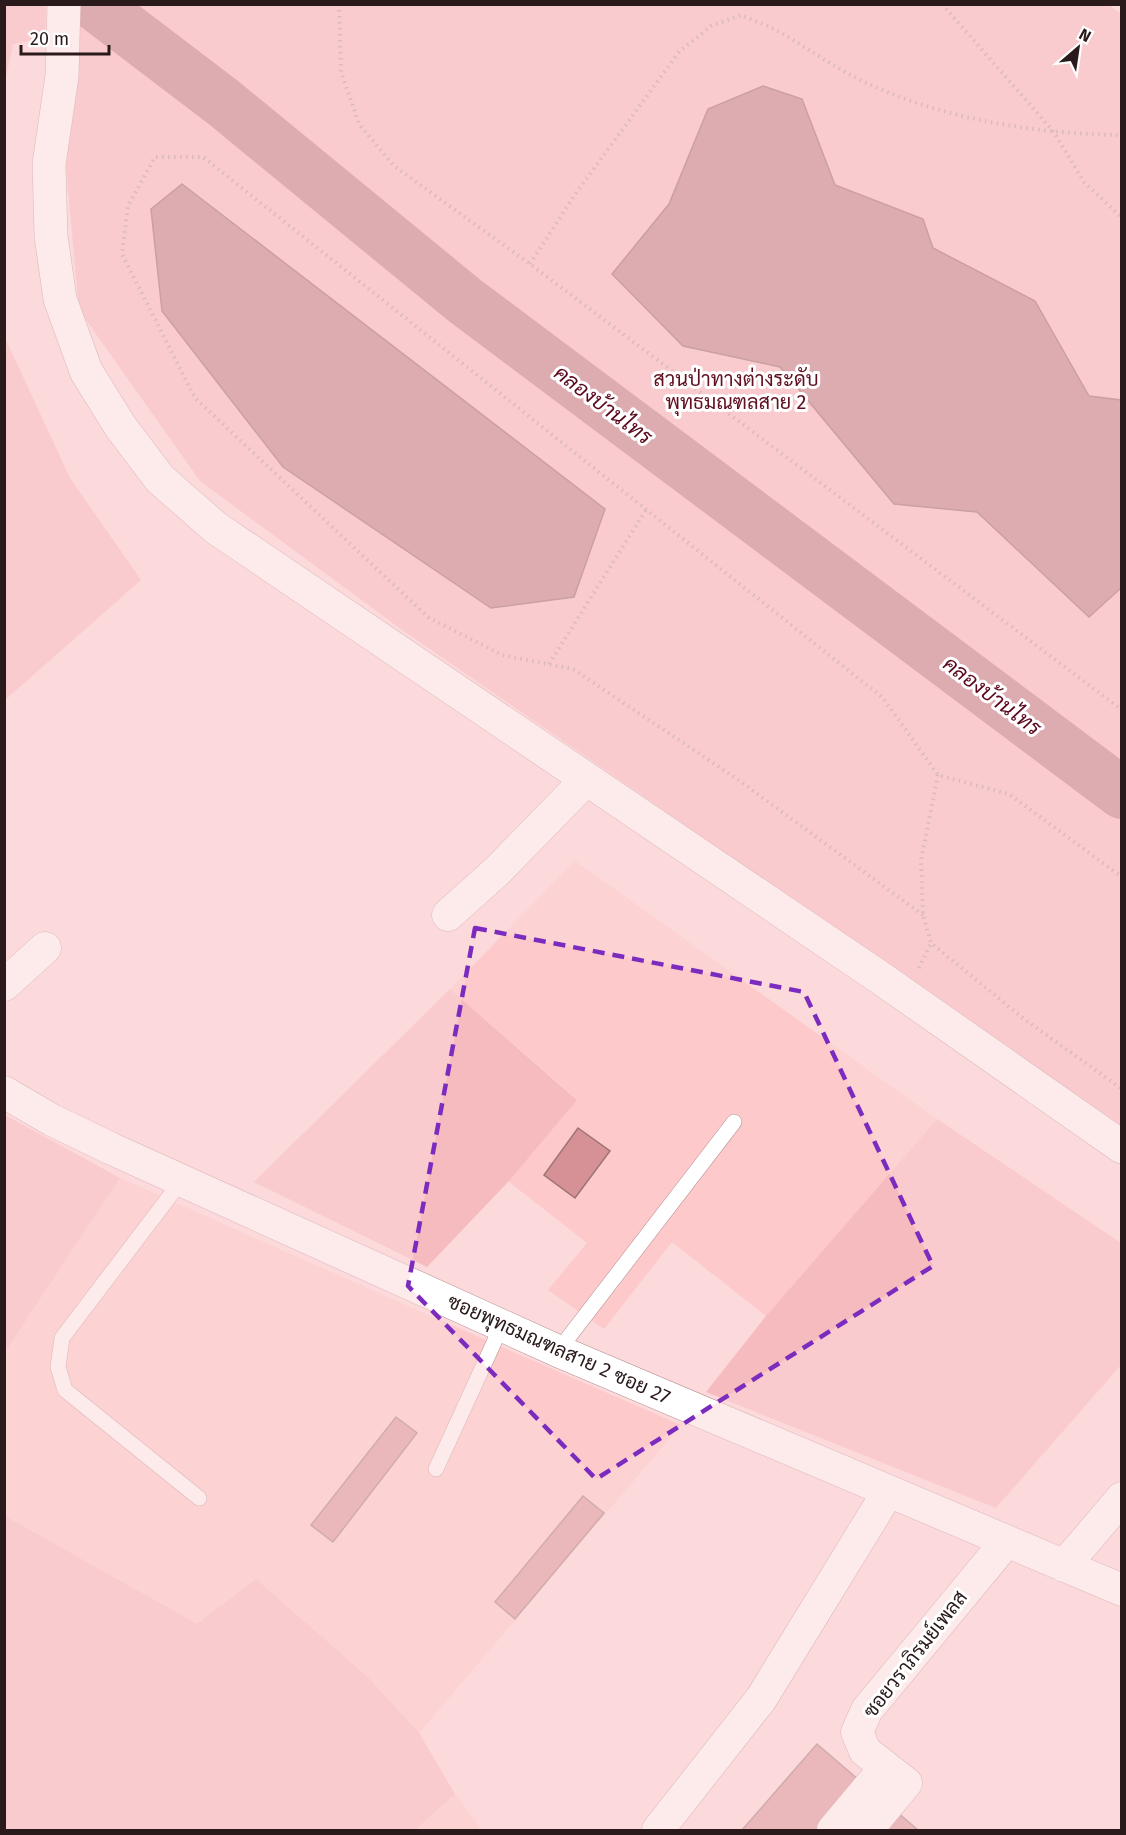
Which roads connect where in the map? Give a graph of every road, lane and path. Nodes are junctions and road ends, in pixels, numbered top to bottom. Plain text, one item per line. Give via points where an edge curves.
1 (64, 4) edge
2 (339, 4) edge
3 (942, 4) edge
4 (1053, 131) junction
5 (1122, 135) edge
6 (1122, 218) edge
7 (530, 264) junction
8 (645, 510) junction
9 (549, 664) junction
10 (1122, 710) edge
11 (938, 775) junction
12 (586, 780) junction
13 (1122, 877) edge
14 (448, 915) dead end
15 (922, 915) junction
16 (45, 948) dead end
17 (4, 985) edge
18 (1122, 1089) edge
19 (4, 1092) edge
20 (734, 1122) dead end
21 (1122, 1147) edge
22 (182, 1180) junction
23 (501, 1325) junction
24 (558, 1351) junction
25 (436, 1469) dead end
26 (888, 1492) junction
27 (199, 1498) dead end
28 (1122, 1498) edge
29 (1006, 1542) junction
30 (1064, 1566) junction
31 (1122, 1590) edge
32 (885, 1768) junction
33 (658, 1830) edge
34 (833, 1830) edge
35 (867, 1830) edge

1 - 12 main road via 62,76 49,164 51,236 60,299 86,370 120,426 160,479 216,528
2 - 7 path via 341,72 359,124 394,166
3 - 4 path
4 - 5 path
4 - 6 path via 1084,182
4 - 7 path via 991,124 897,96 741,15 711,26 679,52 574,196
7 - 10 path
8 - 9 path
8 - 9 path via 203,157 155,157 128,206 122,254 195,398 428,617 502,655
8 - 11 path via 883,698
9 - 15 path via 573,669 736,779
11 - 13 path via 1009,794
11 - 15 path via 921,860
12 - 14 street
12 - 21 main road
15 - 18 path via 931,943 1024,1019
16 - 17 street
19 - 22 street, ซอยพุทธมณฑลสาย 2 ซอย 27 via 52,1120
20 - 24 lane
22 - 23 street, ซอยพุทธมณฑลสาย 2 ซอย 27
22 - 27 lane via 62,1338 58,1367 65,1390
23 - 24 street, ซอยพุทธมณฑลสาย 2 ซอย 27
23 - 25 lane
24 - 26 street, ซอยพุทธมณฑลสาย 2 ซอย 27
26 - 29 street, ซอยพุทธมณฑลสาย 2 ซอย 27
26 - 33 street via 761,1699
28 - 30 street
29 - 30 street, ซอยพุทธมณฑลสาย 2 ซอย 27
29 - 32 street, ซอยวราภิรมย์เพลส via 867,1710 857,1732 866,1751
30 - 31 street, ซอยพุทธมณฑลสาย 2 ซอย 27
32 - 34 street
32 - 35 street, ซอยวราภิรมย์เพลส via 906,1784

